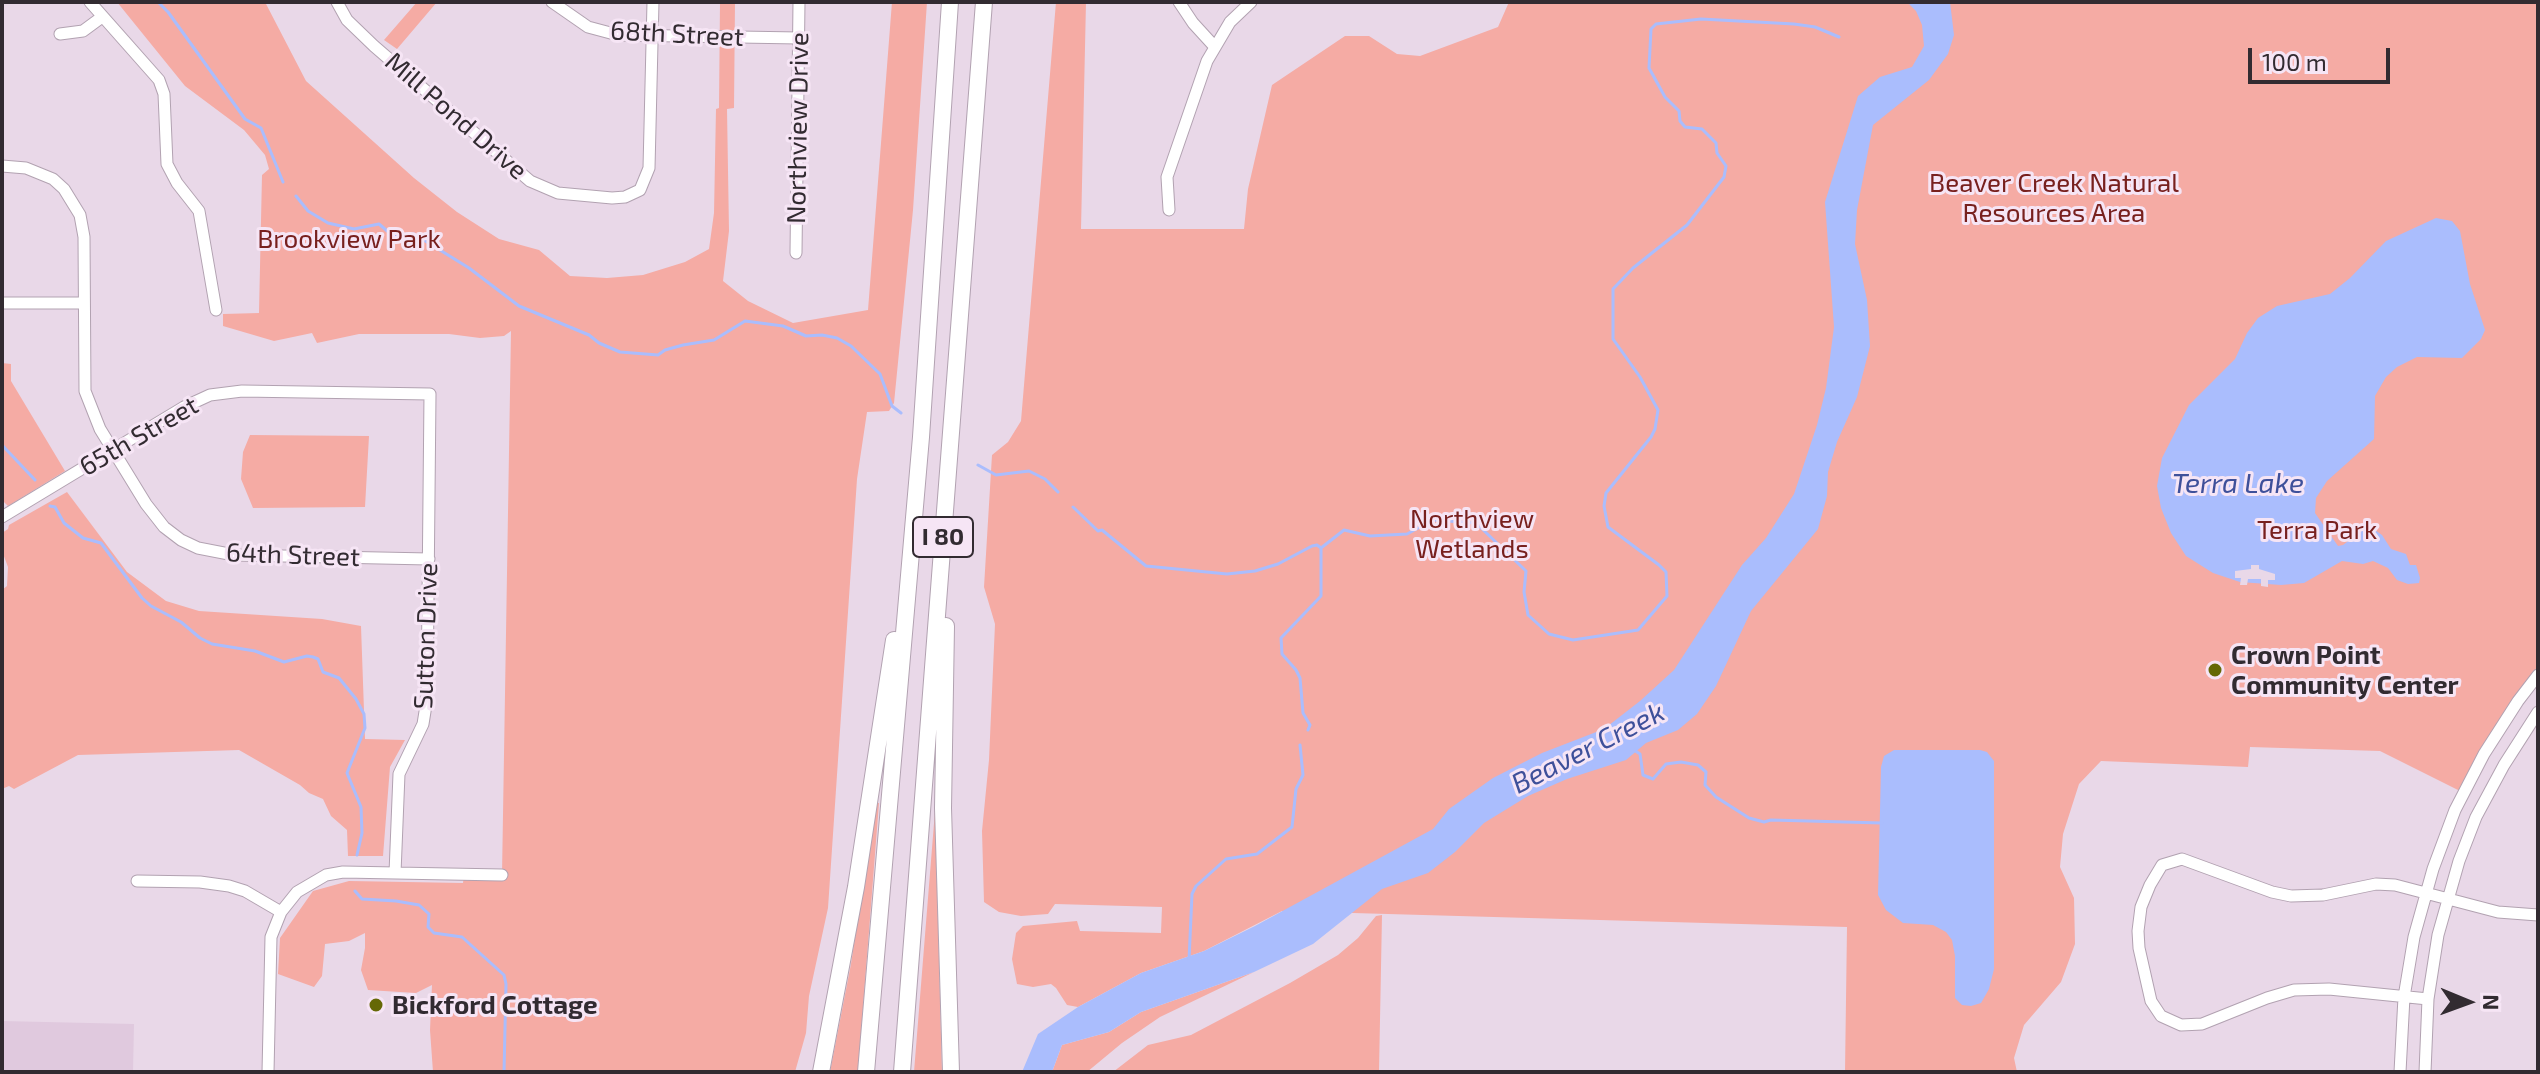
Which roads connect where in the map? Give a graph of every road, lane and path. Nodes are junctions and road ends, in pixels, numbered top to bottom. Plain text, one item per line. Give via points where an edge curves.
1 (90, 2) edge
2 (337, 2) edge
3 (653, 2) edge
4 (799, 2) edge
5 (950, 2) edge
6 (984, 2) edge
7 (1179, 2) edge
8 (1251, 2) edge
9 (557, 6) edge
10 (102, 17) junction
11 (60, 34) dead end
12 (652, 37) junction
13 (799, 38) junction
14 (1214, 46) junction
15 (2, 166) edge
16 (1169, 210) dead end
17 (796, 253) dead end
18 (2, 303) edge
19 (84, 303) junction
20 (216, 310) dead end
21 (430, 394) joint
22 (113, 450) junction
23 (949, 458) junction
24 (2, 517) edge
25 (429, 559) junction
26 (909, 584) junction
27 (2538, 675) edge
28 (2538, 712) edge
29 (395, 873) junction
30 (502, 875) dead end
31 (137, 881) dead end
32 (2426, 894) junction
33 (2448, 900) junction
34 (281, 912) junction
35 (2538, 915) edge
36 (2404, 997) junction
37 (2428, 999) junction
38 (268, 1072) edge
39 (821, 1072) edge
40 (866, 1072) edge
41 (902, 1072) edge
42 (951, 1072) edge
43 (2400, 1072) edge
44 (2425, 1072) edge

1 - 10 street
2 - 12 street, Mill Pond Drive via 374,46 530,181 574,196 625,197 640,190 651,155
3 - 12 street
4 - 13 street, Northview Drive
5 - 26 highway, I 80
6 - 23 highway, I 80
7 - 14 street
8 - 14 street
9 - 12 street, 68th Street via 603,32
10 - 11 street via 83,31
10 - 20 street via 159,80 167,164 199,211
12 - 13 street, 68th Street
13 - 17 street, Northview Drive
14 - 16 street via 1167,177
15 - 19 street via 53,179 73,201 84,237
18 - 19 street
19 - 22 street via 85,391
21 - 22 street, 65th Street via 227,392 195,401
21 - 25 street, Sutton Drive
22 - 24 street, 65th Street
22 - 25 street, 64th Street via 164,527 198,548 234,555
23 - 41 highway, I 80
23 - 42 highway via 943,808
25 - 29 street, Sutton Drive via 426,711 399,774
26 - 39 highway via 896,625
26 - 40 highway, I 80
27 - 32 street via 2484,754 2455,810
28 - 33 street via 2476,817
29 - 30 street
29 - 34 street via 326,875 297,892
31 - 34 street via 229,886
32 - 33 street
32 - 36 street
32 - 36 street via 2376,884 2291,896 2182,859 2162,865 2141,907 2138,931 2146,986 2155,1009 2169,1021 2202,1024 2294,990
33 - 35 street
33 - 37 street
34 - 38 street via 271,937
36 - 37 street
36 - 43 street
37 - 44 street

